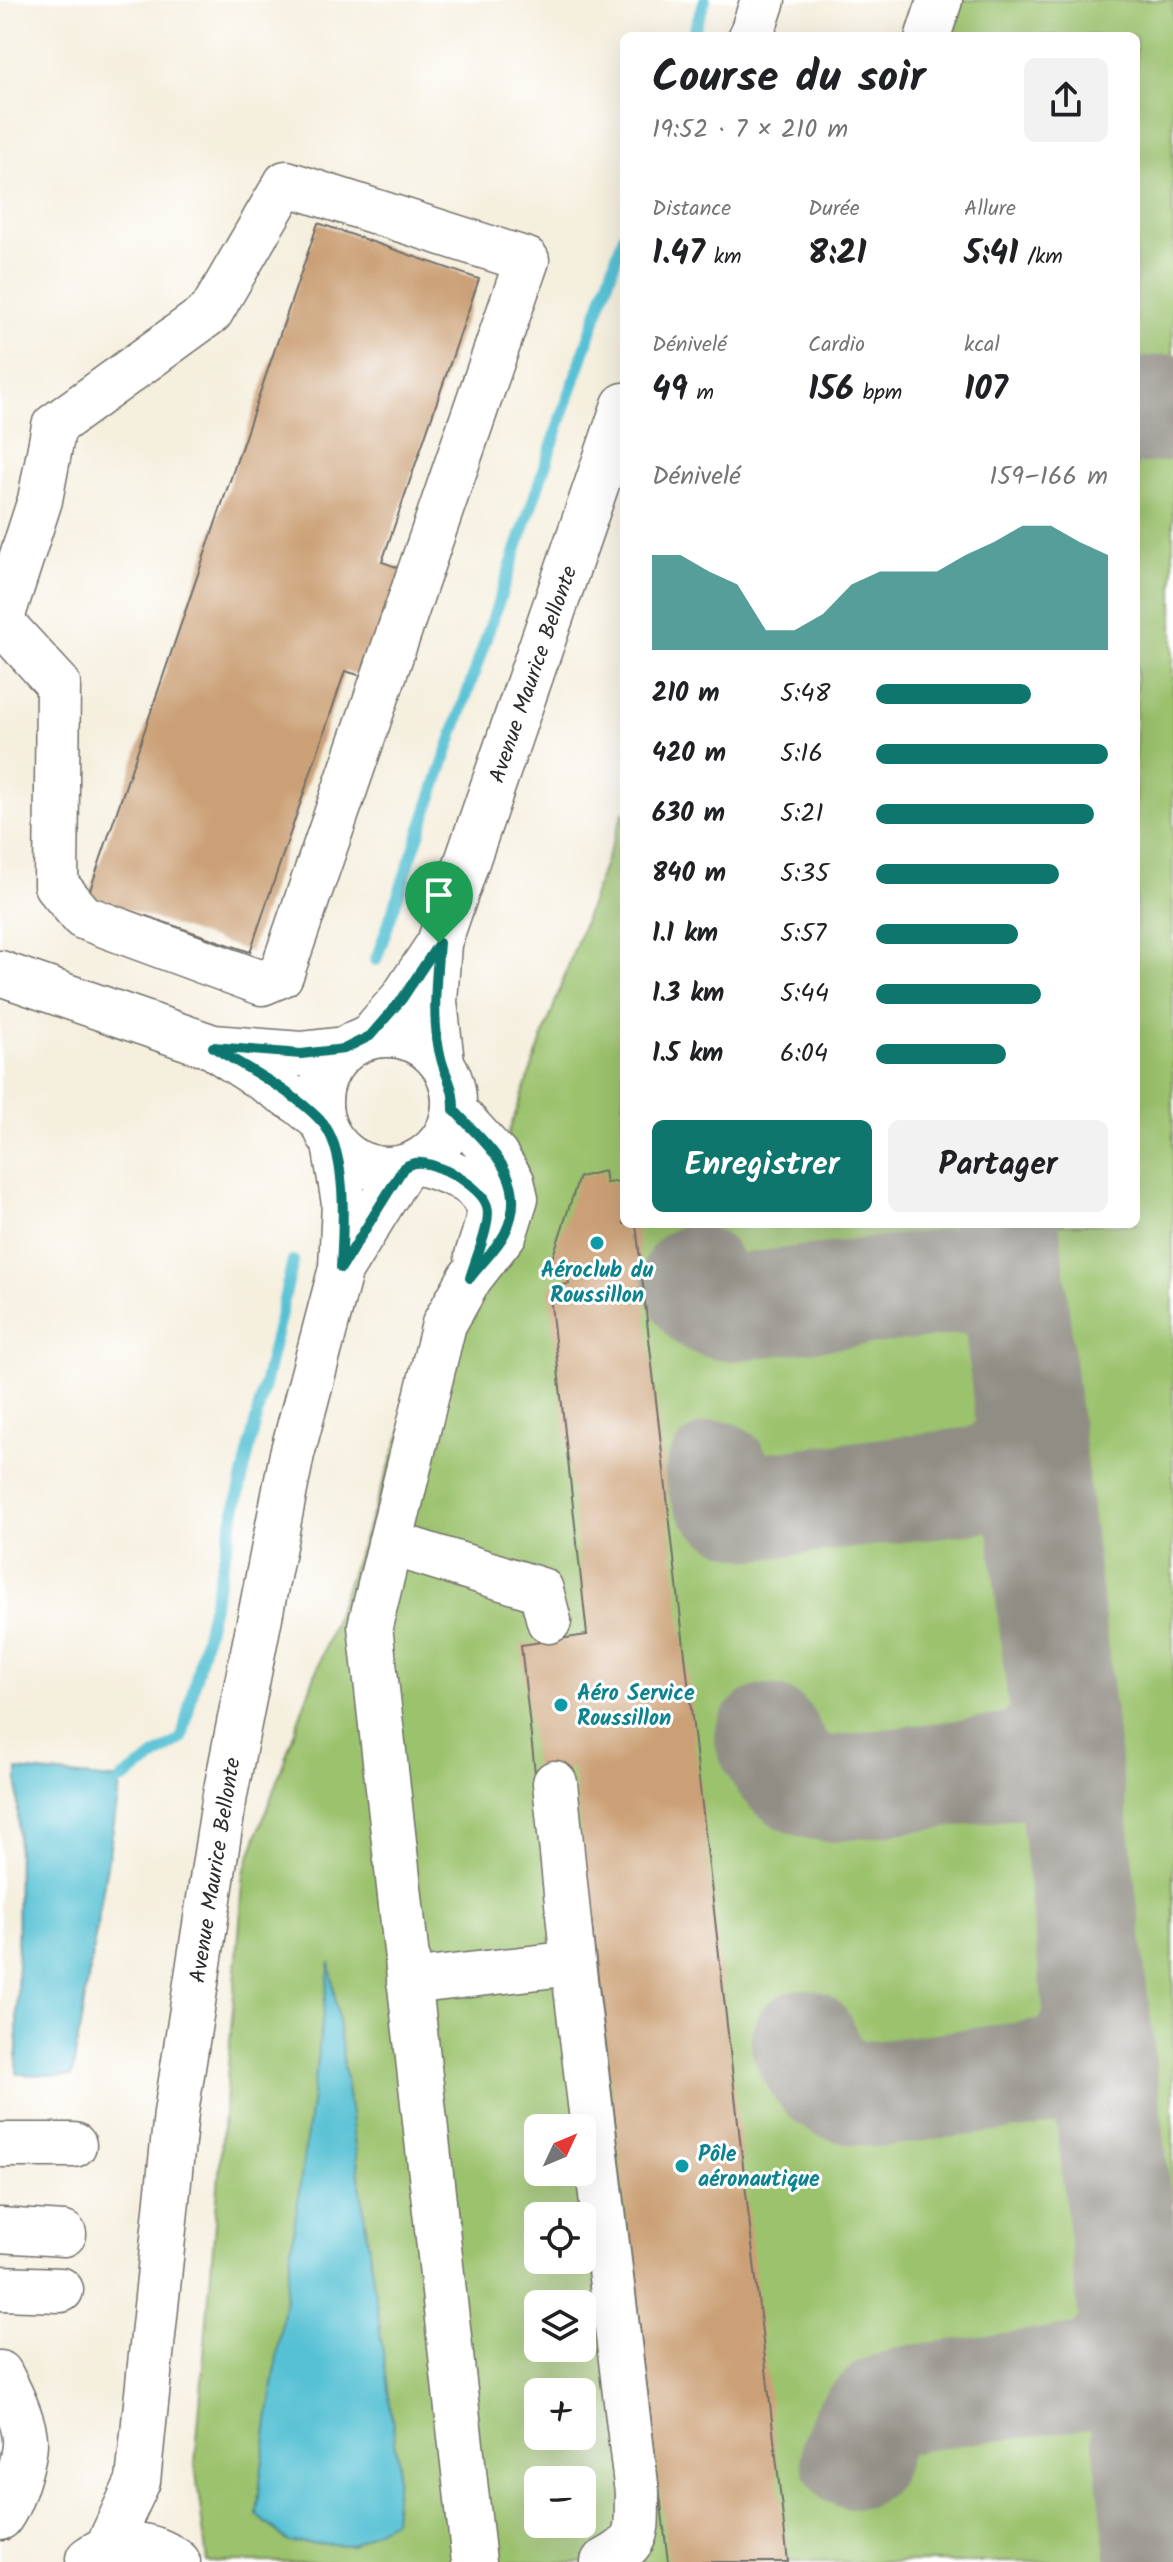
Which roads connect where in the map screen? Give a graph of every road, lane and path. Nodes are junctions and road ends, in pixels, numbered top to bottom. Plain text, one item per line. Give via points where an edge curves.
1 (763, 0) edge
2 (940, 0) edge
3 (752, 32) edge
4 (929, 32) edge
5 (620, 417) edge
6 (1, 624) edge
7 (439, 943) junction
8 (0, 973) edge
9 (357, 1042) junction
10 (213, 1047) junction
11 (442, 1062) junction
12 (454, 1110) junction
13 (328, 1133) junction
14 (411, 1165) junction
15 (341, 1268) junction
16 (470, 1278) junction
17 (390, 1543) junction
18 (549, 1621) dead end
19 (555, 1783) dead end
20 (573, 1963) junction
21 (409, 1982) junction
22 (0, 2145) edge
23 (74, 2145) dead end
24 (0, 2230) edge
25 (64, 2234) dead end
26 (0, 2288) edge
27 (61, 2290) dead end
28 (0, 2373) edge
29 (138, 2481) junction
30 (0, 2518) edge
31 (96, 2555) edge
32 (174, 2559) edge
33 (474, 2562) edge
34 (603, 2562) edge

1 - 3 street
2 - 4 street
5 - 7 street, Avenue Maurice Bellonte
6 - 6 street via 40,500 54,426 211,312 286,183 527,260 281,975 262,983 83,917 56,885 58,684
7 - 9 street, Avenue Maurice Bellonte via 402,999
7 - 11 street, Avenue Maurice Bellonte via 435,1002
8 - 10 street
9 - 10 street via 301,1054
9 - 11 street via 390,1034 410,1038
9 - 13 street via 331,1064 322,1082 319,1102
10 - 13 street via 300,1103
11 - 12 street via 454,1093
12 - 14 street via 435,1149
12 - 16 street via 496,1156 516,1198 505,1233
13 - 14 street via 349,1157 366,1166
13 - 15 street, Avenue Maurice Bellonte via 344,1203
14 - 15 street, Avenue Maurice Bellonte
14 - 16 street via 446,1171 473,1187 487,1206 486,1229
15 - 29 street, Avenue Maurice Bellonte via 292,1454 225,1795 176,2113
16 - 17 street via 444,1324
17 - 18 street via 541,1590
17 - 21 street via 370,1626
19 - 20 street
20 - 21 street
20 - 34 street via 637,2493 636,2532 626,2549
21 - 33 street
22 - 23 street
24 - 25 street
26 - 27 street
28 - 30 street via 25,2439 13,2495
29 - 31 street, Avenue Maurice Bellonte
29 - 32 street, Avenue Maurice Bellonte
31 - 32 street via 139,2545

